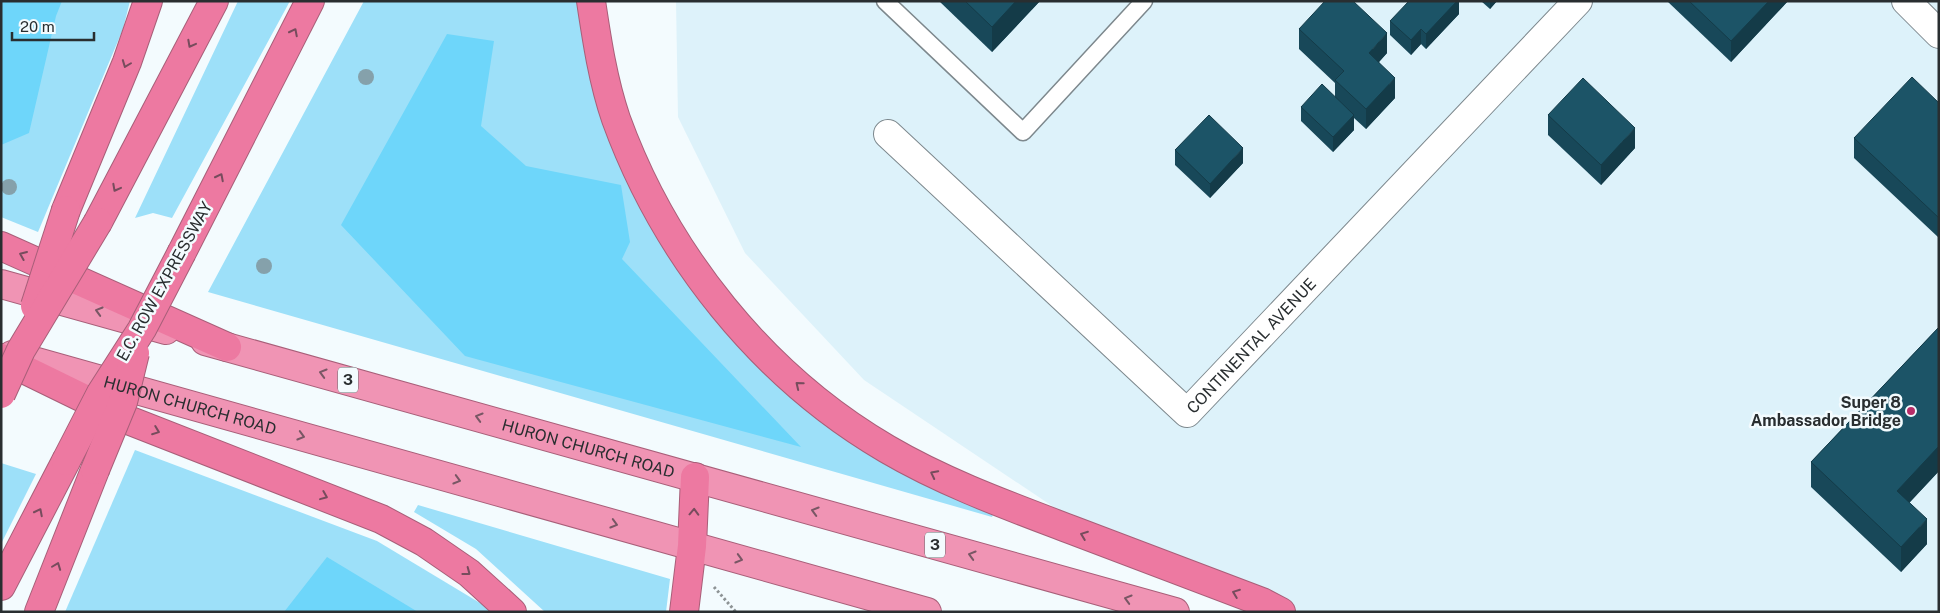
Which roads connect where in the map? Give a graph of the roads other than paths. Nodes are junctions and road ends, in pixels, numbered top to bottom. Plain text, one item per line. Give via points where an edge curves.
1 (148, 1) edge
2 (214, 1) edge
3 (310, 1) edge
4 (591, 1) edge
5 (885, 1) edge
6 (1144, 1) edge
7 (1578, 1) edge
8 (1906, 1) edge
9 (1939, 34) edge
10 (888, 134) dead end
11 (1, 246) edge
12 (1, 284) edge
13 (142, 329) junction
14 (227, 347) junction
15 (8, 354) edge
16 (1, 394) edge
17 (695, 477) junction
18 (692, 546) junction
19 (1, 586) edge
20 (39, 612) edge
21 (512, 612) edge
22 (684, 612) edge
23 (927, 612) edge
24 (1175, 612) edge
25 (1281, 612) edge

1 -> 15 highway, bridge via 127,62
2 -> 15 highway, bridge via 98,222
13 -> 3 highway, E.C. ROW EXPRESSWAY, bridge
25 -> 4 highway via 938,476 885,448 789,377 720,305 665,224 639,174 616,118 601,63
5 - 6 lane via 1023,132
7 - 10 street, CONTINENTAL AVENUE via 1187,414
8 - 9 street
14 -> 11 highway
14 -> 12 highway, HURON CHURCH ROAD / 3
19 -> 13 highway, E.C. ROW EXPRESSWAY, bridge via 100,393
20 -> 13 highway, bridge via 123,402
17 -> 14 highway, HURON CHURCH ROAD / 3
15 - 16 highway, bridge
15 -> 18 highway, HURON CHURCH ROAD
15 -> 21 highway via 128,420 381,519 424,542 469,573
18 -> 17 highway
24 -> 17 highway, HURON CHURCH ROAD / 3
18 - 22 highway
18 -> 23 highway, HURON CHURCH ROAD

